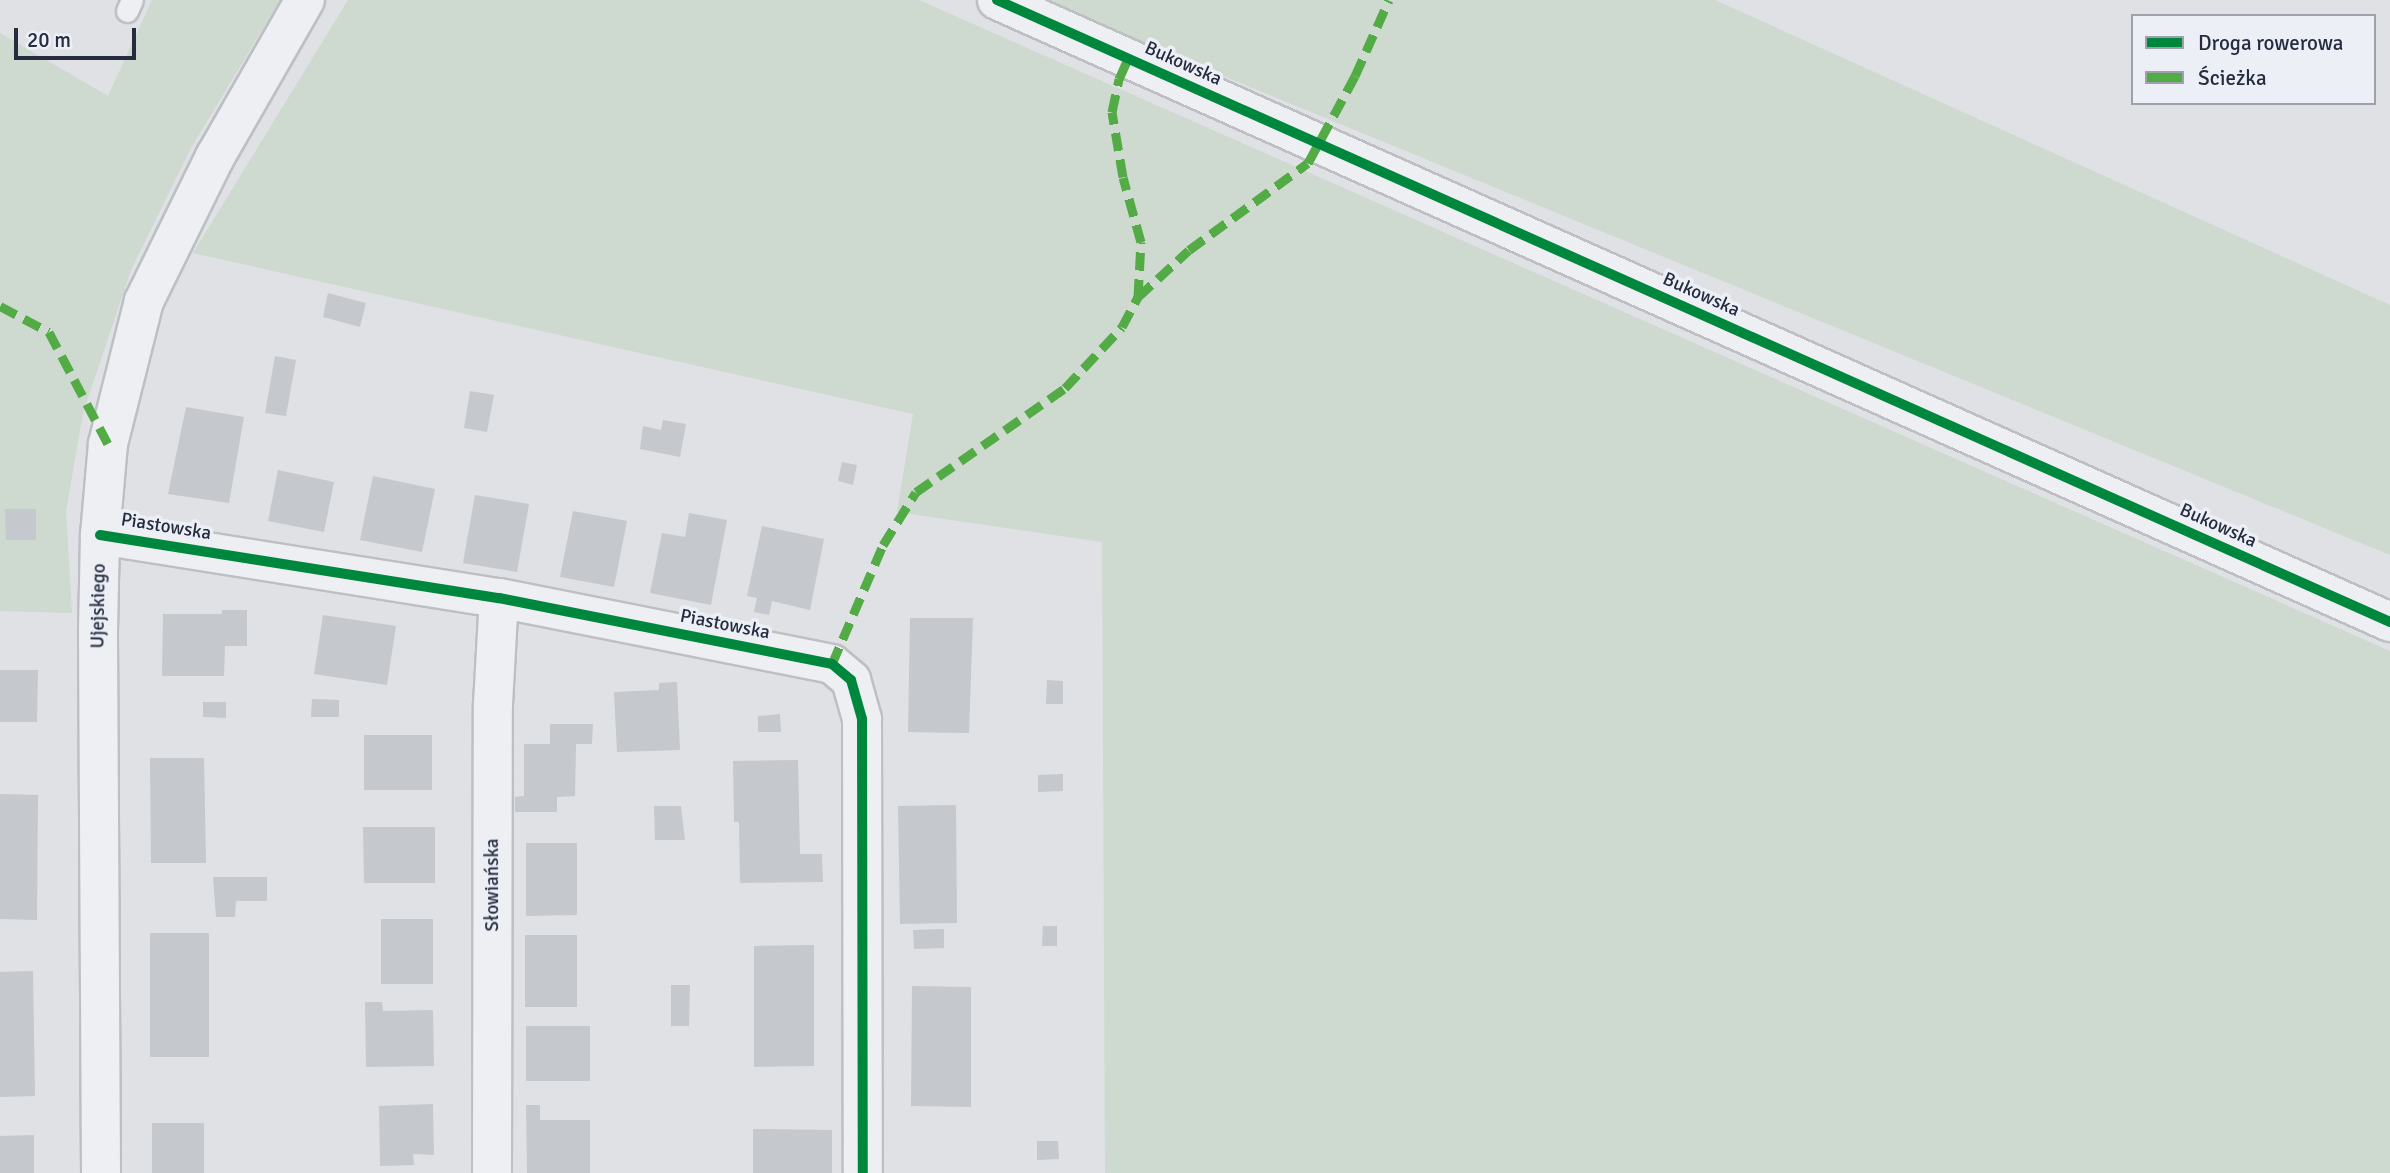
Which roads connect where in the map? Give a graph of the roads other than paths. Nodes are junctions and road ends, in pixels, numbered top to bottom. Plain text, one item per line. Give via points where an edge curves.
1 (305, 0) edge
2 (997, 0) edge
3 (100, 535) junction
4 (499, 598) junction
5 (2390, 622) edge
6 (101, 1173) edge
7 (492, 1173) edge
8 (863, 1173) edge

1 - 3 street, Ujejskiego via 215,157 144,301 108,444
2 - 5 street, Bukowska
3 - 4 street, Piastowska
3 - 6 street, Ujejskiego
4 - 7 street, Słowiańska via 493,704
4 - 8 street, Piastowska via 832,664 851,680 862,719

